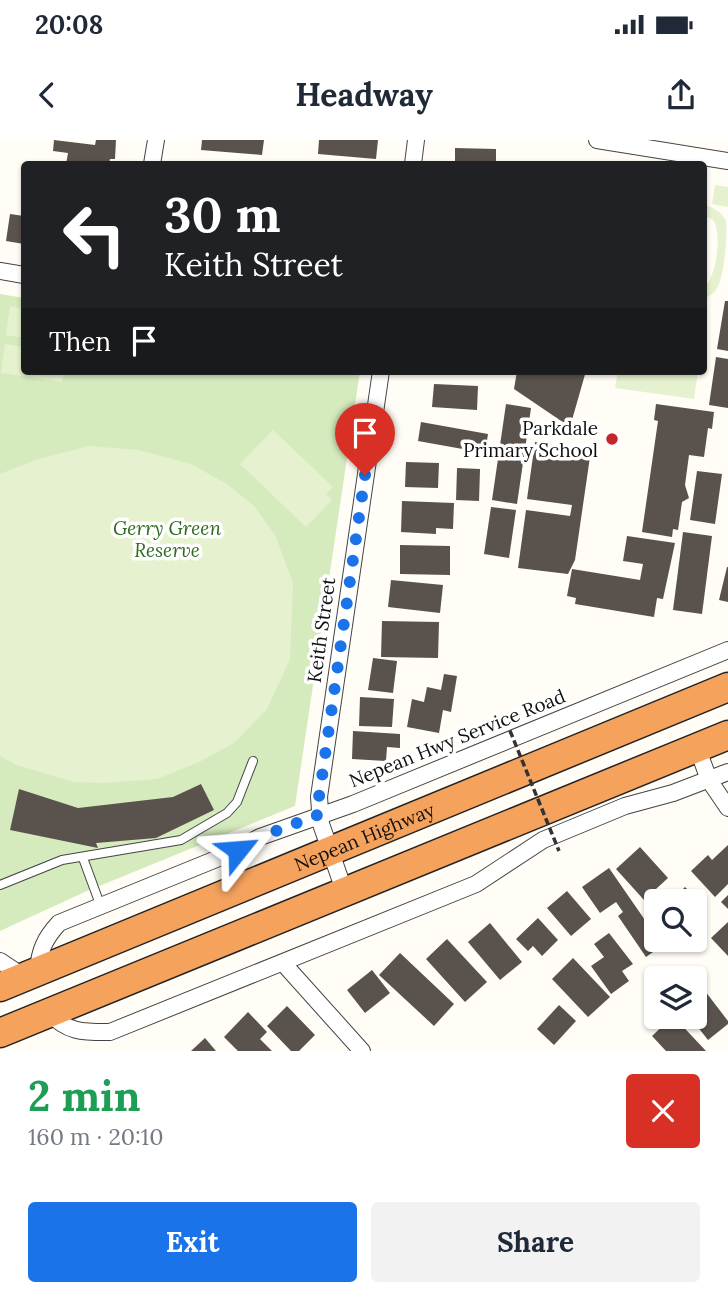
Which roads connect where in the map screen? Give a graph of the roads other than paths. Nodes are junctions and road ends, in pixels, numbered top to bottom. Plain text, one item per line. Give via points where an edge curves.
1 (156, 140) edge
2 (416, 140) edge
3 (597, 140) edge
4 (661, 145) edge
5 (152, 161) edge
6 (412, 161) edge
7 (728, 161) edge
8 (0, 271) edge
9 (21, 274) edge
10 (380, 375) edge
11 (728, 650) edge
12 (728, 687) edge
13 (728, 734) edge
14 (696, 747) junction
15 (253, 761) dead end
16 (728, 772) edge
17 (709, 780) junction
18 (728, 808) edge
19 (320, 814) junction
20 (329, 851) junction
21 (83, 858) junction
22 (0, 885) edge
23 (345, 893) junction
24 (101, 906) junction
25 (0, 961) edge
26 (283, 963) junction
27 (21, 978) edge
28 (50, 1013) junction
29 (0, 1033) edge
30 (362, 1051) edge

1 - 5 street
2 - 6 street
3 - 4 street
4 - 7 street
8 - 9 street
10 - 19 street, Keith Street
11 - 19 street, Nepean Hwy Service Road
12 - 20 highway, Nepean Highway
13 - 14 highway
14 - 17 street
14 - 23 highway
15 - 21 lane via 237,802 227,813 181,840
16 - 17 street
17 - 18 street
17 - 26 street via 625,806 543,840 476,884
19 - 20 street, Keith Street
19 - 24 street, Nepean Hwy Service Road
20 - 23 street, Keith Street
20 - 27 highway, Nepean Highway
21 - 22 lane via 62,860
21 - 24 lane
23 - 28 highway
24 - 27 street, Nepean Hwy Service Road via 59,923
25 - 27 street
26 - 28 street via 110,1032 64,1027
26 - 30 street
28 - 29 highway

